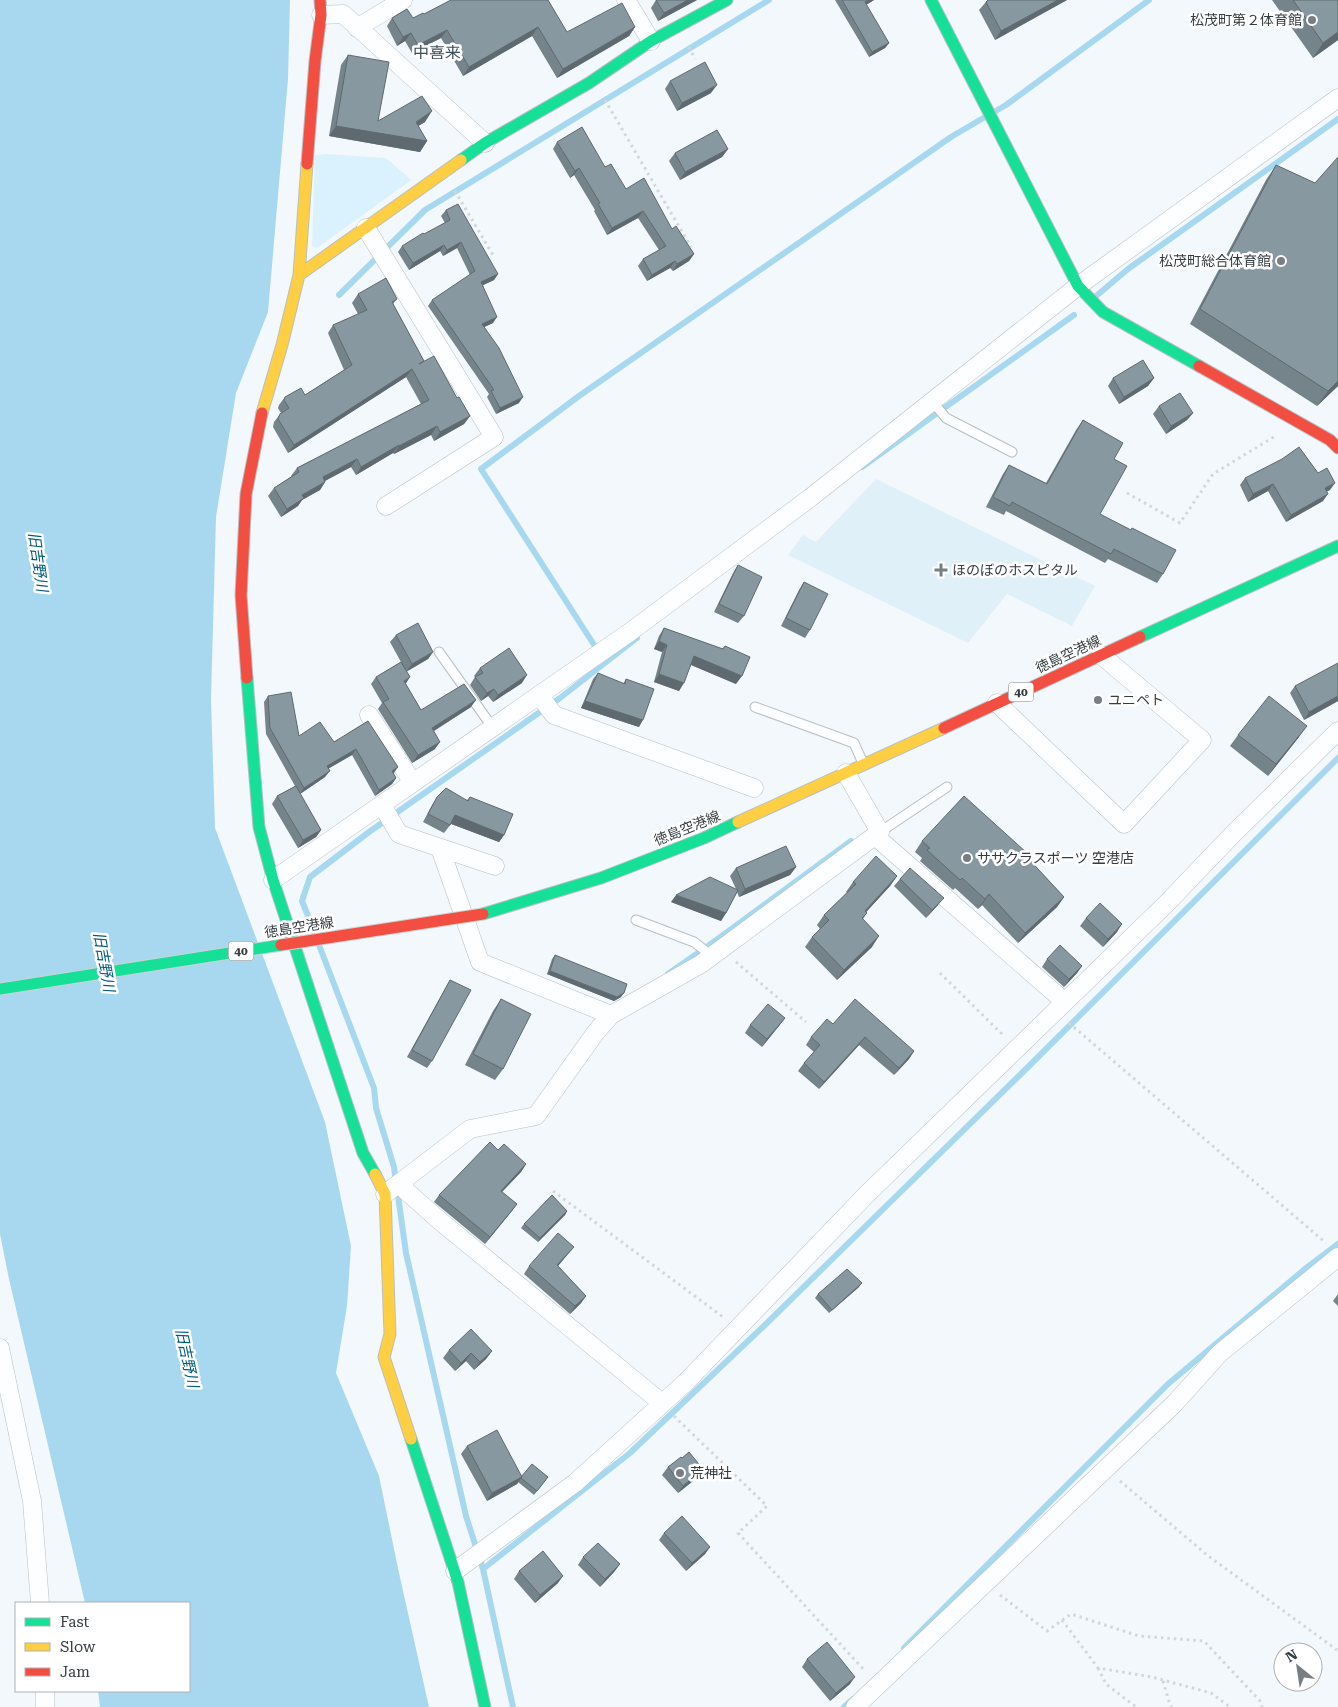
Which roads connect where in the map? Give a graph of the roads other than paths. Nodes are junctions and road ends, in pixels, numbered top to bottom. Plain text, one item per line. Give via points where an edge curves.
1 (403, 0) edge
2 (626, 0) edge
3 (727, 0) edge
4 (931, 0) edge
5 (320, 7) edge
6 (343, 7) edge
7 (357, 28) junction
8 (651, 41) junction
9 (1338, 98) edge
10 (485, 143) junction
11 (366, 228) junction
12 (299, 274) junction
13 (1078, 286) junction
14 (932, 401) junction
15 (1338, 448) edge
16 (1012, 452) dead end
17 (386, 506) dead end
18 (1338, 546) edge
19 (439, 652) dead end
20 (1101, 655) junction
21 (539, 695) junction
22 (997, 703) junction
23 (755, 707) dead end
24 (369, 715) dead end
25 (493, 728) junction
26 (1338, 731) edge
27 (864, 765) junction
28 (846, 773) junction
29 (413, 783) junction
30 (947, 787) dead end
31 (754, 788) dead end
32 (382, 804) junction
33 (878, 834) junction
34 (440, 848) junction
35 (495, 866) dead end
36 (273, 880) junction
37 (636, 920) dead end
38 (716, 953) junction
39 (0, 989) edge
40 (1060, 1007) junction
41 (611, 1015) junction
42 (403, 1180) junction
43 (385, 1194) junction
44 (1334, 1252) edge
45 (0, 1348) edge
46 (662, 1403) junction
47 (455, 1571) junction
48 (40, 1602) edge
49 (45, 1692) edge
50 (45, 1707) edge
51 (485, 1707) edge
52 (855, 1707) edge

1 - 7 street
2 - 8 street
3 - 8 street
4 - 13 street
5 - 6 street
5 - 12 street
6 - 7 street
7 - 10 street
8 - 10 street via 589,83
9 - 13 street
10 - 11 street
11 - 12 street
11 - 17 street via 494,437
12 - 36 street via 259,422 246,494 241,595 259,827
13 - 14 street
13 - 15 street via 1103,312 1330,440
14 - 16 lane via 946,418
14 - 21 street via 795,510
18 - 20 street, 徳島空港線 / 40
19 - 25 lane
20 - 22 street, 徳島空港線 / 40
20 - 22 street via 1202,740 1124,824
21 - 25 street
21 - 31 street via 554,715
22 - 27 street, 徳島空港線 / 40
23 - 27 lane via 854,743
24 - 29 street
25 - 29 street
26 - 40 street
27 - 28 street, 徳島空港線 / 40
28 - 33 street
28 - 39 street, 徳島空港線 / 40, bridge via 695,842 600,878 483,914
29 - 32 street
30 - 33 lane
32 - 34 street via 399,834
32 - 36 street
33 - 38 street
33 - 40 street
34 - 35 street
34 - 41 street via 480,962
36 - 43 street via 363,1153
37 - 38 lane
38 - 41 street
40 - 46 street via 868,1193
41 - 42 street via 536,1116 470,1129
42 - 43 street
42 - 46 street via 405,1190
43 - 47 street via 390,1334 384,1357
44 - 52 street via 1220,1353 1175,1403
45 - 48 street via 32,1501
46 - 47 street via 575,1483
47 - 51 street
49 - 50 street

